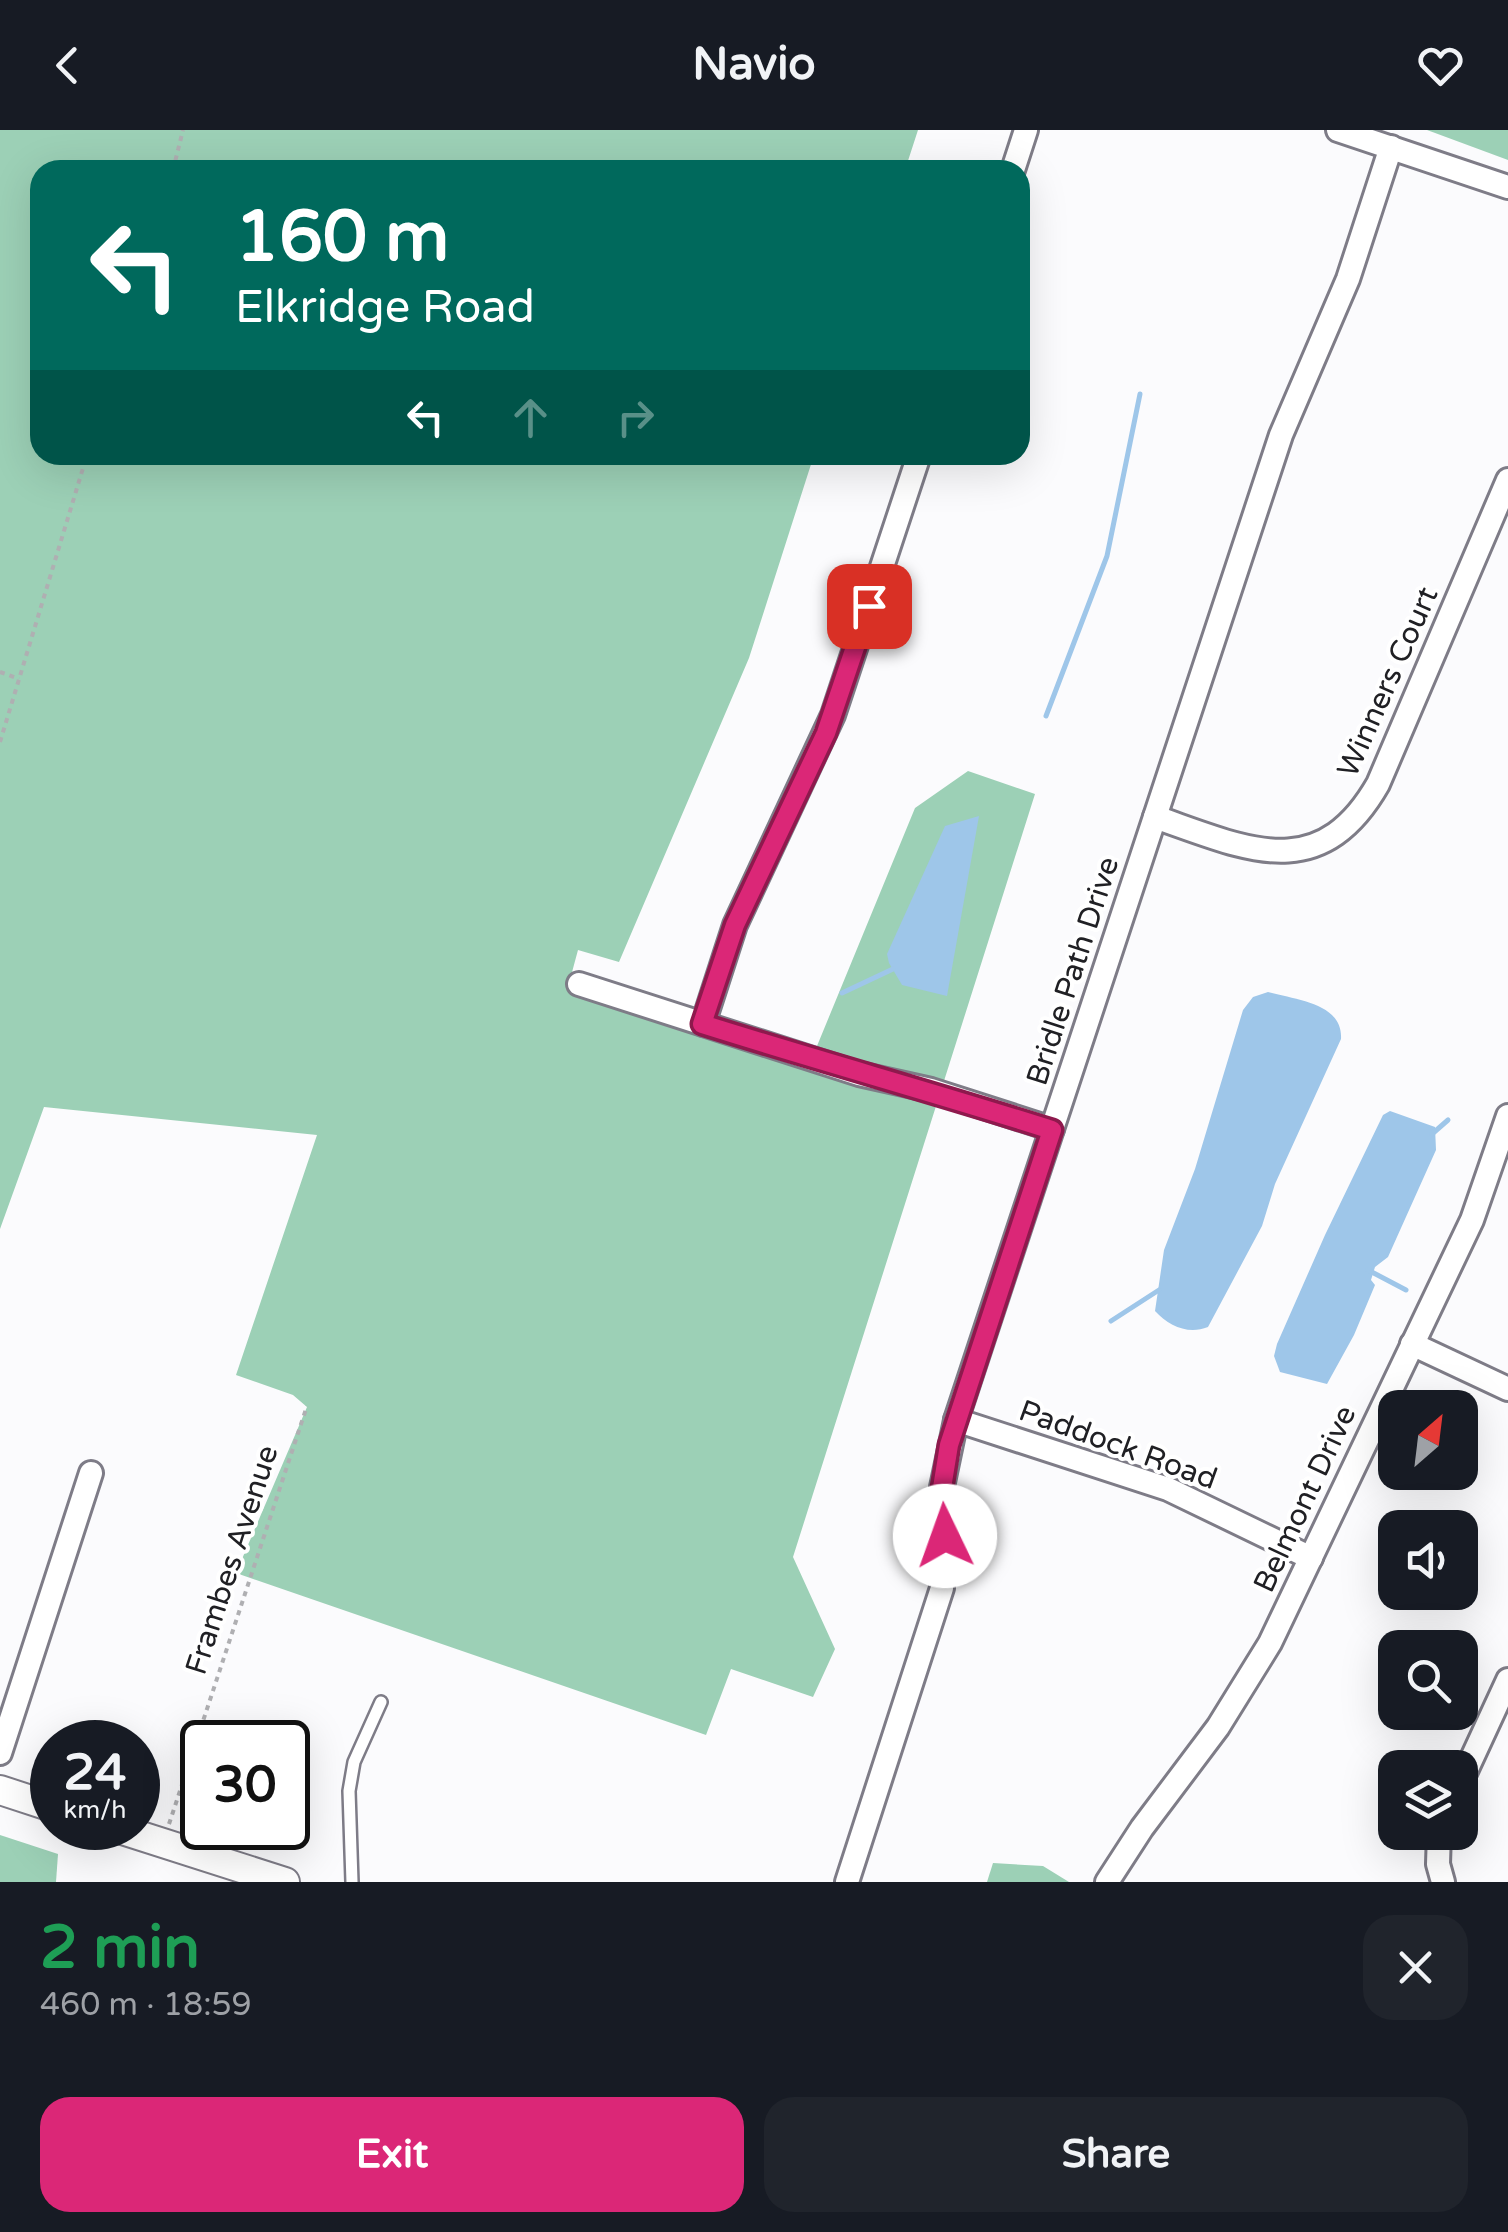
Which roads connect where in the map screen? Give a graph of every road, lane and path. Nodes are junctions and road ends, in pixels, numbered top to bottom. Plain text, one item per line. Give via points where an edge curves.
1 (183, 130) edge
2 (1026, 130) edge
3 (1338, 130) edge
4 (1391, 148) junction
5 (176, 160) edge
6 (1016, 160) edge
7 (1508, 187) edge
8 (84, 465) edge
9 (916, 465) edge
10 (1508, 480) edge
11 (0, 672) edge
12 (19, 678) junction
13 (0, 742) edge
14 (1155, 817) junction
15 (579, 984) dead end
16 (702, 1024) junction
17 (1508, 1116) edge
18 (1052, 1130) junction
19 (1412, 1344) junction
20 (1508, 1389) edge
21 (307, 1406) dead end
22 (956, 1420) junction
23 (92, 1473) dead end
24 (1311, 1558) junction
25 (1508, 1680) edge
26 (380, 1702) dead end
27 (1476, 1750) edge
28 (0, 1753) edge
29 (0, 1790) edge
30 (30, 1800) edge
31 (160, 1841) edge
32 (163, 1842) junction
33 (1438, 1850) edge
34 (285, 1882) edge
35 (352, 1882) edge
36 (847, 1882) edge
37 (1107, 1882) edge
38 (1443, 1882) edge

1 - 5 path
2 - 6 street
3 - 4 street
4 - 7 street
4 - 14 street, Bridle Path Drive via 1348,279 1280,435
8 - 12 path
9 - 16 street via 833,715 735,925
10 - 14 street, Winners Court via 1378,784 1356,819 1312,846 1276,852
11 - 12 path
12 - 13 path
14 - 18 street, Bridle Path Drive
15 - 16 street
16 - 18 street
17 - 19 street, Belmont Drive via 1479,1203
18 - 22 street, Bridle Path Drive
19 - 20 street
19 - 24 street, Belmont Drive
21 - 32 path, Frambes Avenue
22 - 24 street, Paddock Road via 1168,1489
22 - 36 street, Bridle Path Drive via 942,1488 942,1588
23 - 28 street
24 - 37 street, Belmont Drive via 1245,1686
25 - 27 street
26 - 35 lane via 349,1790
29 - 30 street
31 - 32 street
32 - 34 street
33 - 38 street

